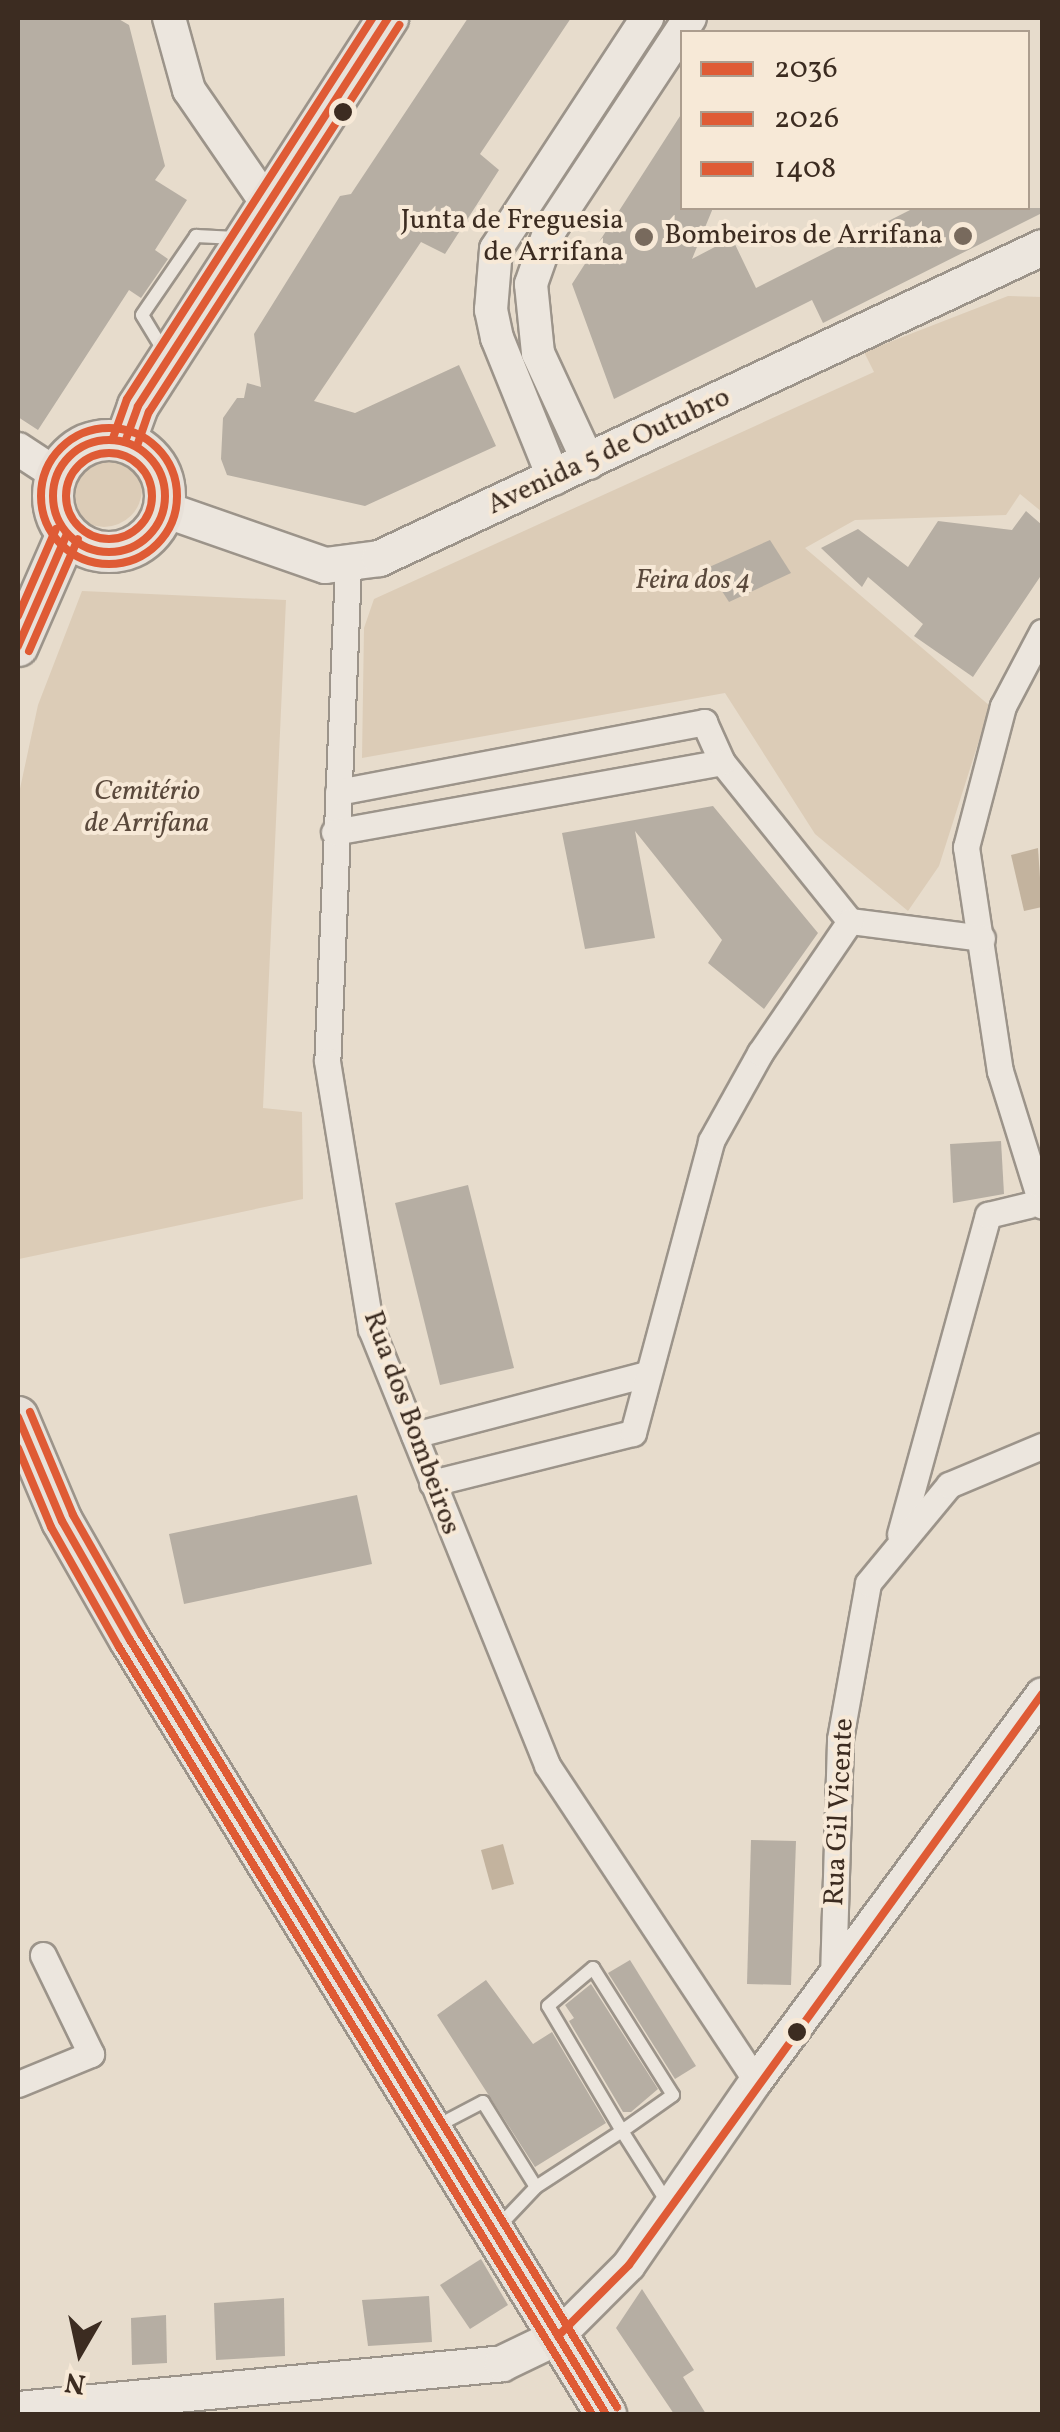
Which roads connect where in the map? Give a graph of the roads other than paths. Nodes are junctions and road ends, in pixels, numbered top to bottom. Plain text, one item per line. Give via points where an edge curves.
1 (169, 18) edge
2 (388, 18) edge
3 (648, 18) edge
4 (680, 33) edge
5 (266, 202) junction
6 (1042, 248) edge
7 (124, 442) junction
8 (18, 449) edge
9 (589, 462) junction
10 (56, 474) junction
11 (554, 479) junction
12 (164, 509) junction
13 (66, 534) junction
14 (348, 567) junction
15 (1042, 632) edge
16 (18, 646) edge
17 (568, 748) junction
18 (722, 762) junction
19 (577, 788) junction
20 (338, 792) junction
21 (334, 832) junction
22 (850, 921) junction
23 (982, 938) junction
24 (1036, 1205) edge
25 (647, 1374) junction
26 (414, 1435) junction
27 (21, 1440) edge
28 (1042, 1446) edge
29 (432, 1483) junction
30 (898, 1539) junction
31 (1042, 1694) edge
32 (43, 1955) dead end
33 (833, 1977) junction
34 (756, 2081) junction
35 (18, 2084) edge
36 (430, 2130) junction
37 (622, 2131) junction
38 (536, 2187) junction
39 (669, 2205) junction
40 (493, 2232) junction
41 (558, 2336) junction
42 (18, 2409) edge
43 (606, 2414) edge

1 - 5 street via 189,90
2 - 5 main road
3 - 11 street via 496,249 491,310 497,338
4 - 9 street via 550,230 531,284 538,353
5 - 7 main road
6 - 9 main road, Avenida 5 de Outubro
7 - 10 main road via 92,442
7 - 12 main road via 152,461 165,492
8 - 10 street
9 - 11 main road, Avenida 5 de Outubro
10 - 13 main road via 53,506
11 - 14 main road, Avenida 5 de Outubro
12 - 13 main road via 131,548 97,551
12 - 14 main road
13 - 16 main road
14 - 20 street, Rua dos Bombeiros
15 - 23 street via 1003,706 966,847
17 - 18 street via 704,722
17 - 19 street
17 - 20 street
18 - 19 street
18 - 22 street
19 - 21 street
20 - 21 street, Rua dos Bombeiros
21 - 26 street, Rua dos Bombeiros via 327,1061 372,1329
22 - 23 street
22 - 25 street via 760,1053 712,1141
23 - 24 street via 1000,1071
24 - 30 street via 988,1214
25 - 26 street
25 - 29 street via 633,1433
26 - 29 street, Rua dos Bombeiros
27 - 36 main road via 130,1640
28 - 30 street via 950,1485
29 - 34 street, Rua dos Bombeiros via 546,1764
30 - 33 street, Rua Gil Vicente via 868,1583 840,1739
31 - 33 street
32 - 35 street via 91,2054
33 - 34 street
34 - 39 street
36 - 38 lane via 482,2102
36 - 40 main road
37 - 37 lane via 548,2006 593,1968 673,2094
37 - 38 lane
37 - 39 lane
38 - 40 lane
39 - 41 street via 629,2265
40 - 41 main road
41 - 42 main road via 502,2364
41 - 43 main road

